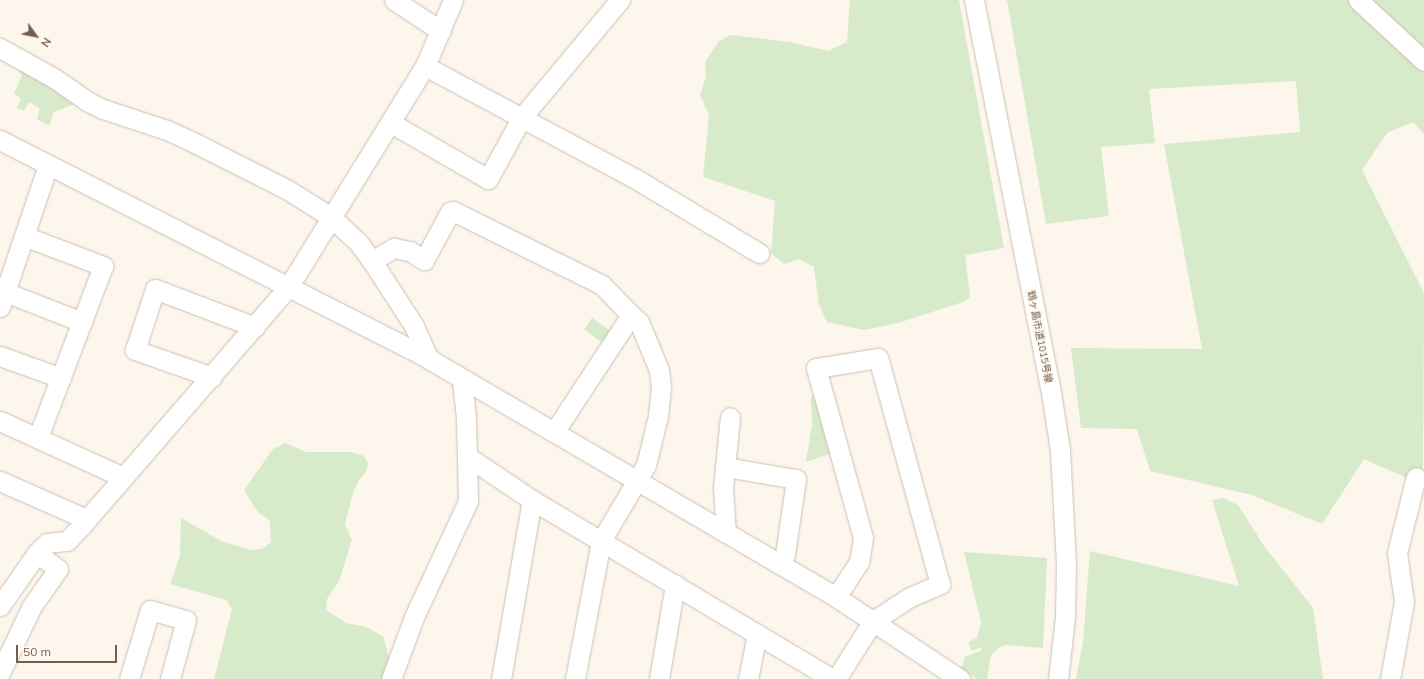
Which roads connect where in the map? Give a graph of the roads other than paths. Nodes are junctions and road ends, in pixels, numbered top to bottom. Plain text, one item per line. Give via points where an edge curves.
1 (394, 0) edge
2 (453, 0) edge
3 (620, 0) edge
4 (974, 0) edge
5 (1358, 0) edge
6 (441, 32) junction
7 (0, 48) edge
8 (1424, 62) edge
9 (425, 66) junction
10 (522, 117) junction
11 (391, 123) junction
12 (0, 140) edge
13 (48, 164) junction
14 (331, 217) junction
15 (24, 236) junction
16 (759, 253) dead end
17 (372, 261) junction
18 (289, 286) junction
19 (2, 300) edge
20 (631, 314) junction
21 (82, 322) junction
22 (255, 327) junction
23 (0, 356) edge
24 (429, 359) junction
25 (61, 378) junction
26 (212, 378) junction
27 (462, 379) junction
28 (730, 416) dead end
29 (0, 421) edge
30 (554, 432) junction
31 (38, 437) junction
32 (468, 458) junction
33 (725, 467) junction
34 (123, 477) junction
35 (1416, 477) dead end
36 (636, 480) junction
37 (0, 481) edge
38 (532, 500) junction
39 (86, 519) junction
40 (726, 533) junction
41 (601, 541) junction
42 (37, 553) junction
43 (780, 564) junction
44 (675, 584) junction
45 (836, 597) junction
46 (0, 606) edge
47 (873, 621) junction
48 (757, 634) junction
49 (0, 673) edge
50 (129, 679) edge
51 (170, 679) edge
52 (391, 679) edge
53 (501, 679) edge
54 (575, 679) edge
55 (658, 679) edge
56 (748, 679) edge
57 (832, 679) edge
58 (836, 679) edge
59 (960, 679) edge
60 (1058, 679) edge
61 (1390, 679) edge

1 - 6 street
2 - 6 street
3 - 10 street
4 - 60 street, 鶴ヶ島市道1015号線 via 1050,386 1060,450 1066,565 1065,617
5 - 8 street
6 - 9 street
7 - 14 street via 54,78 103,110 167,130 197,144 288,190
9 - 10 street
9 - 11 street
10 - 11 street via 488,179
10 - 16 street via 642,183
11 - 14 street
12 - 13 street
13 - 15 street
13 - 18 street
14 - 17 street via 358,242
14 - 18 street
15 - 19 street
15 - 21 street via 103,266
17 - 20 street via 394,248 410,251 424,260 450,212 453,211 602,284
17 - 24 street via 414,326
18 - 22 street
18 - 24 street
19 - 21 street
20 - 30 street
20 - 36 street via 639,322 651,350 659,370 661,387 654,440 646,464
21 - 25 street
22 - 26 street
22 - 26 street via 155,289 135,350
23 - 25 street
24 - 27 street
25 - 31 street
26 - 34 street
27 - 30 street
27 - 32 street
28 - 33 street
29 - 31 street
30 - 36 street
31 - 34 street
32 - 38 street
32 - 52 street via 468,501 414,617
33 - 40 street via 723,488
33 - 43 street via 796,479 785,554
34 - 39 street
35 - 61 street via 1397,553 1404,602
36 - 40 street
36 - 41 street
37 - 39 street
38 - 41 street
38 - 53 street
39 - 42 street via 67,541 47,543
40 - 43 street
41 - 44 street
41 - 54 street
42 - 46 street
42 - 49 street via 58,569 32,606
43 - 45 street
44 - 48 street
44 - 55 street
45 - 47 street
45 - 47 street via 859,562 863,538 816,368 878,358 940,584 910,597
47 - 58 street
47 - 59 street
48 - 56 street
48 - 57 street
50 - 51 street via 150,610 186,620

